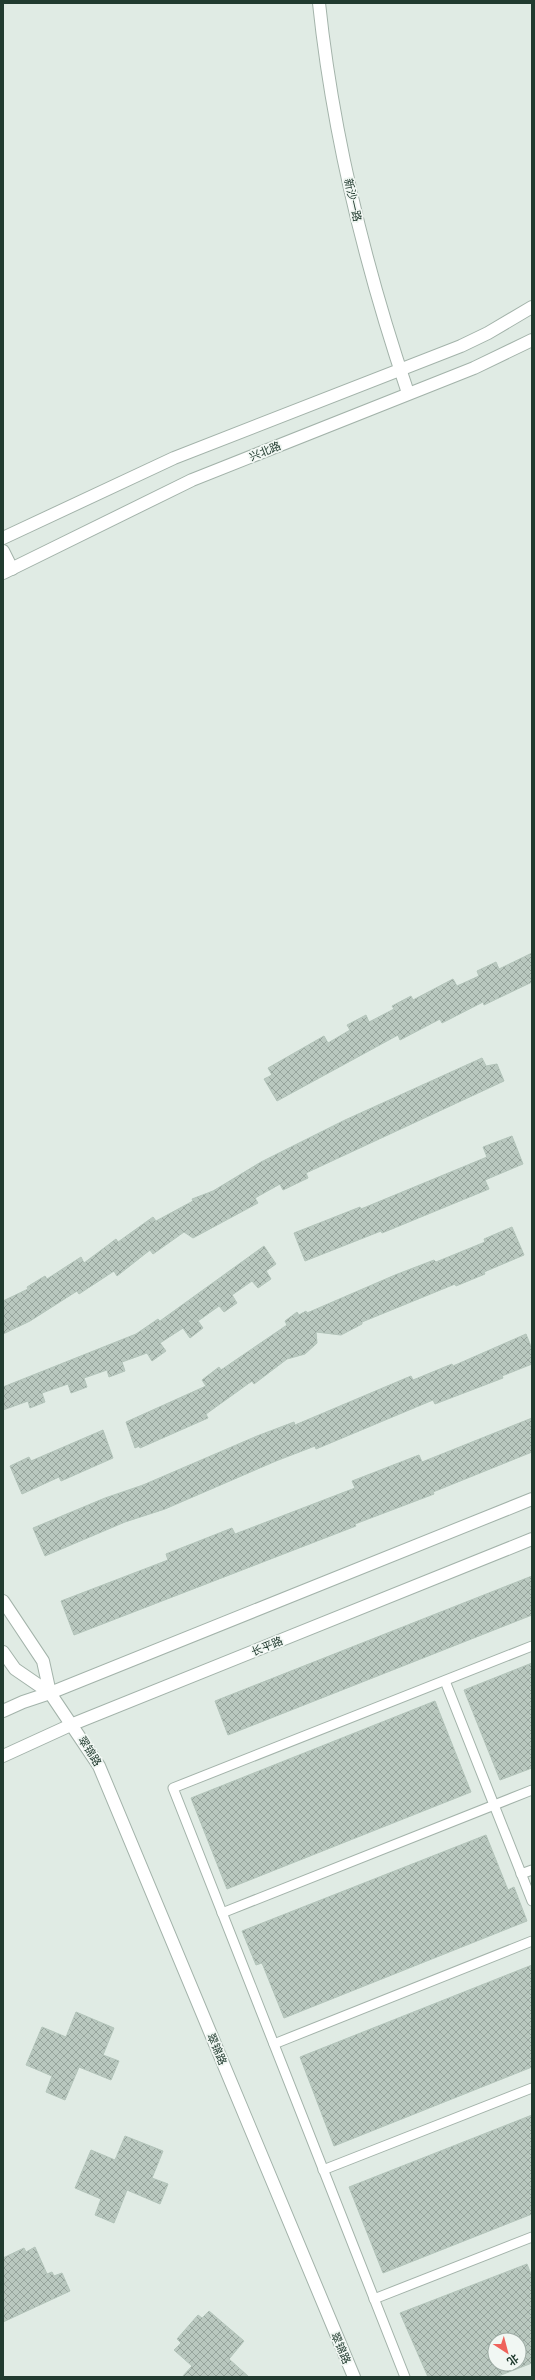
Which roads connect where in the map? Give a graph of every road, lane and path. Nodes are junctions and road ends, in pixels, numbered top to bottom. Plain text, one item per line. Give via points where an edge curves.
1 (319, 3) edge
2 (532, 307) edge
3 (532, 340) edge
4 (400, 368) junction
5 (408, 393) junction
6 (3, 538) edge
7 (3, 551) edge
8 (7, 571) edge
9 (532, 1499) edge
10 (532, 1539) edge
11 (3, 1601) edge
12 (532, 1646) edge
13 (3, 1652) edge
14 (445, 1681) junction
15 (50, 1693) junction
16 (3, 1712) edge
17 (73, 1724) junction
18 (3, 1756) edge
19 (532, 1790) edge
20 (494, 1805) junction
21 (532, 1870) edge
22 (521, 1874) junction
23 (532, 1901) edge
24 (222, 1913) junction
25 (532, 1941) edge
26 (274, 2044) junction
27 (532, 2088) edge
28 (324, 2170) junction
29 (532, 2237) edge
30 (374, 2299) junction
31 (354, 2377) edge
32 (405, 2377) edge

1 - 4 street, 新沙一路 via 342,156 367,263
2 - 4 street via 482,336
3 - 5 street, 兴北路 via 474,368
4 - 5 street, 新沙一路
4 - 6 street via 174,458
5 - 8 street, 兴北路 via 192,480
7 - 8 street
9 - 15 street
10 - 17 street, 长平路
11 - 15 street via 43,1661
12 - 14 lane
13 - 15 street via 15,1669
14 - 20 lane
14 - 24 lane via 173,1788
15 - 16 street
15 - 17 street, 翠锦路
17 - 18 street, 长平路
17 - 31 street, 翠锦路 via 99,1766
19 - 20 lane
20 - 22 lane
20 - 24 lane
21 - 22 lane
22 - 23 lane
24 - 26 lane
25 - 26 lane
26 - 28 lane
27 - 28 lane
28 - 30 lane
29 - 30 lane
30 - 32 lane

